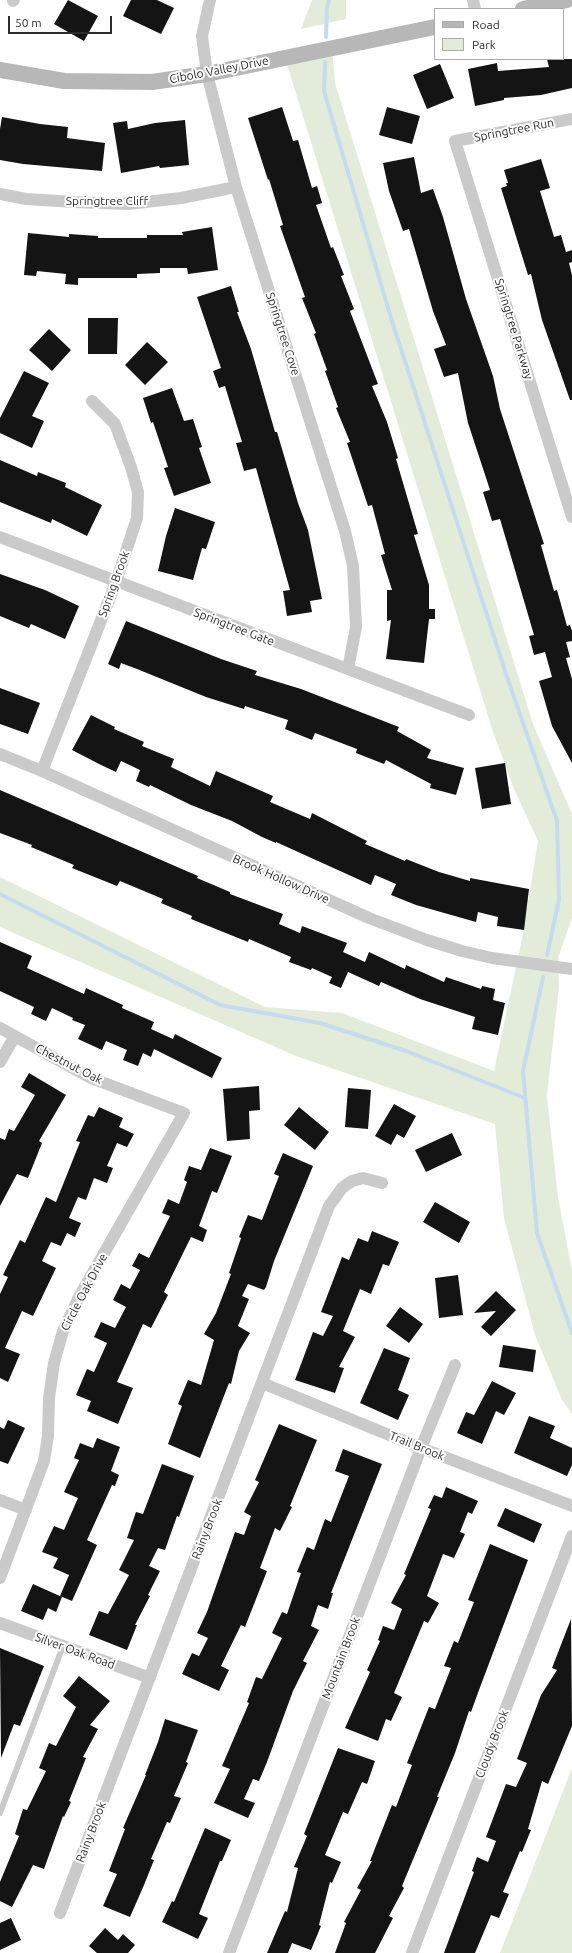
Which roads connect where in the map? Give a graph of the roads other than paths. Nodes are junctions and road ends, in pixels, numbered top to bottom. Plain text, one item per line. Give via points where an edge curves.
1 (210, 0) edge
2 (567, 0) edge
3 (528, 8) edge
4 (434, 27) edge
5 (0, 70) edge
6 (207, 74) junction
7 (572, 119) edge
8 (455, 141) joint
9 (236, 187) junction
10 (0, 194) edge
11 (92, 401) dead end
12 (572, 517) edge
13 (0, 537) edge
14 (116, 582) junction
15 (348, 669) junction
16 (469, 715) dead end
17 (0, 754) edge
18 (42, 771) junction
19 (572, 969) edge
20 (0, 1028) edge
21 (15, 1036) junction
22 (0, 1062) edge
23 (184, 1113) joint
24 (382, 1183) dead end
25 (455, 1365) dead end
26 (262, 1384) junction
27 (421, 1448) junction
28 (0, 1500) edge
29 (572, 1506) edge
30 (26, 1510) junction
31 (572, 1536) edge
32 (0, 1578) edge
33 (0, 1623) edge
34 (63, 1646) junction
35 (150, 1678) junction
36 (0, 1813) edge
37 (60, 1913) dead end
38 (229, 1953) edge
39 (412, 1953) edge

1 - 6 street, Springtree Cove via 202,36
2 - 3 main road
4 - 6 main road, Cibolo Valley Drive
5 - 6 main road, Cibolo Valley Drive via 64,81 107,83 152,82
6 - 9 street, Springtree Cove
7 - 8 street, Springtree Run
8 - 12 street, Springtree Parkway
9 - 10 street, Springtree Cliff via 181,198 128,204 26,199
9 - 15 street, Springtree Cove via 345,531 353,566 356,606 354,645
11 - 14 street, Spring Brook via 115,424 138,492 136,518
13 - 14 street, Springtree Gate
14 - 15 street, Springtree Gate
14 - 18 street, Spring Brook
15 - 16 street, Springtree Gate
17 - 18 street, Brook Hollow Drive
18 - 19 street, Brook Hollow Drive via 369,918 427,940 462,952 492,958
20 - 21 street, Chestnut Oak
21 - 22 street
21 - 23 street, Chestnut Oak via 91,1078
23 - 30 street, Circle Oak Drive via 79,1297 63,1332 54,1363 44,1461
24 - 26 street, Rainy Brook via 363,1178 352,1181 342,1188 329,1206
25 - 27 street, Mountain Brook
26 - 27 street, Trail Brook
26 - 35 street, Rainy Brook
27 - 29 street, Trail Brook
27 - 38 street, Mountain Brook
28 - 30 street
30 - 32 street, Circle Oak Drive
31 - 39 street, Cloudy Brook
33 - 34 street, Silver Oak Road
34 - 35 street, Silver Oak Road
34 - 36 lane
35 - 37 street, Rainy Brook

